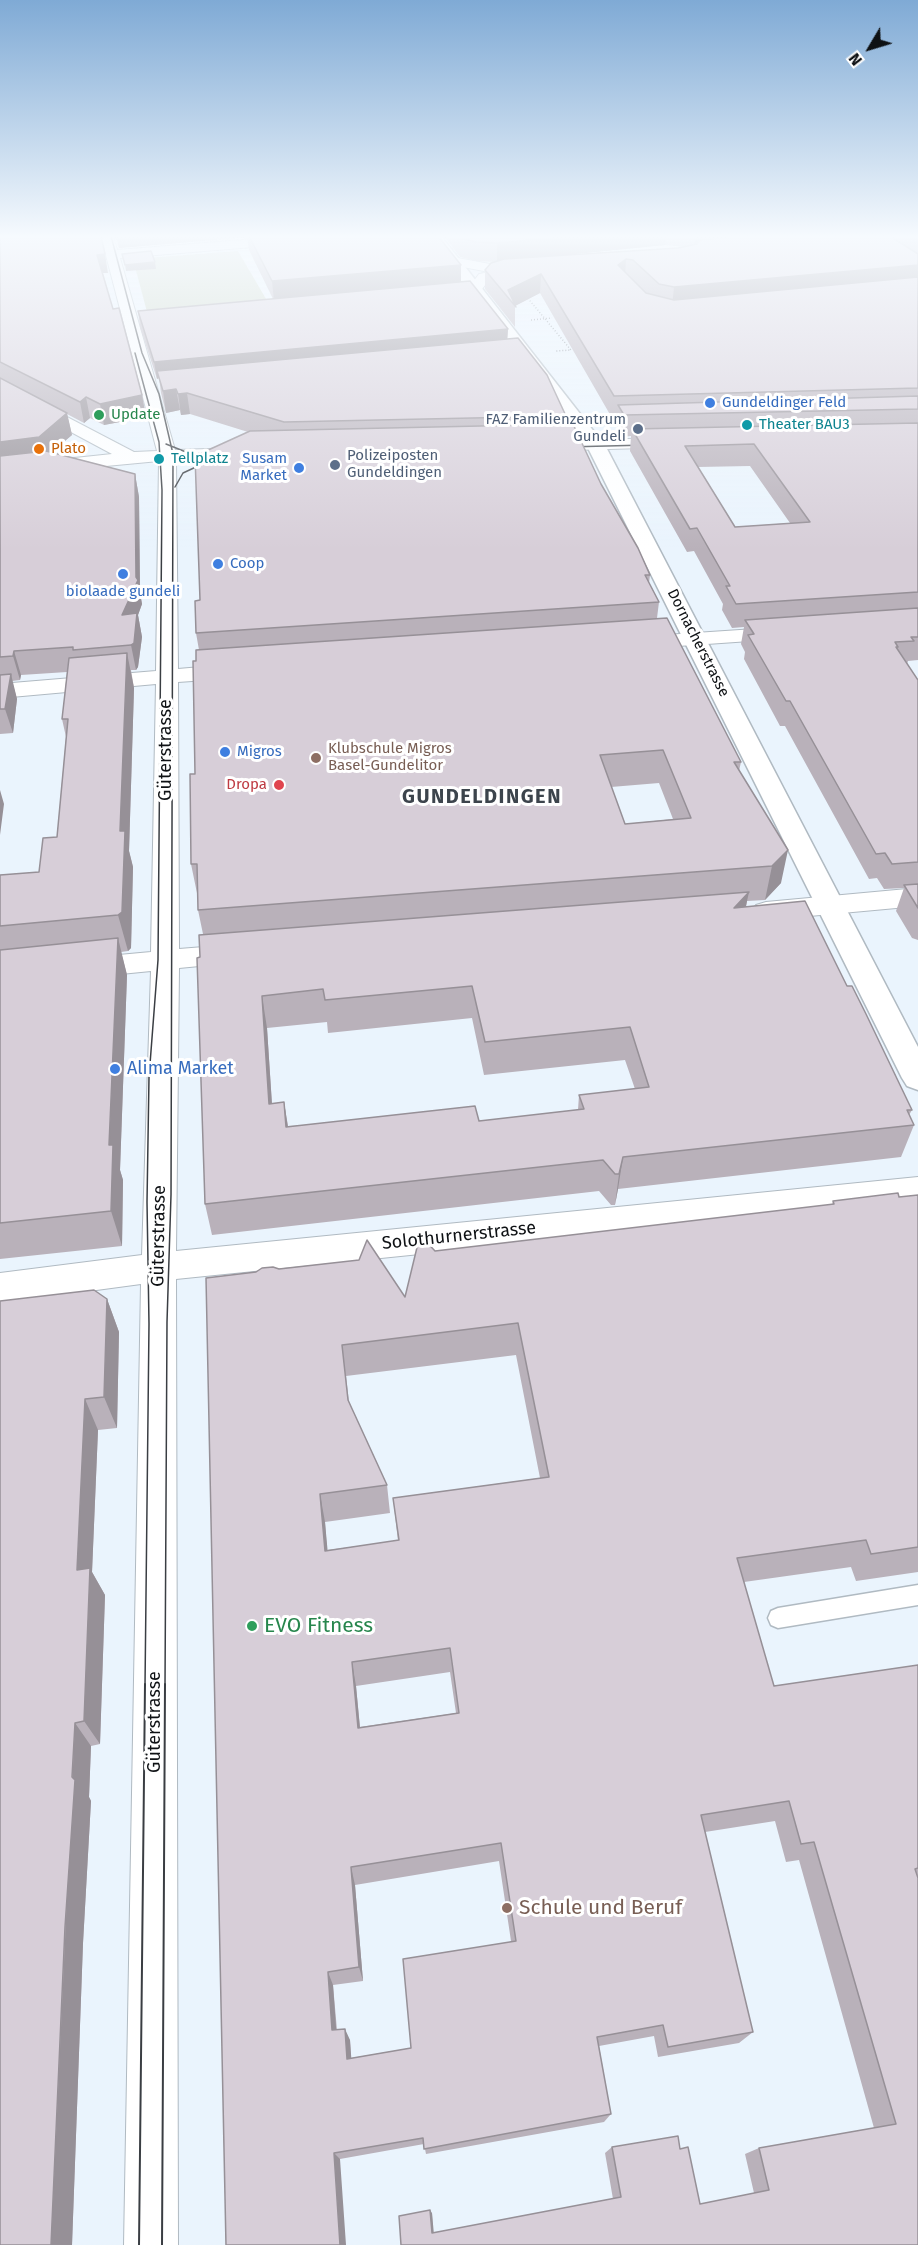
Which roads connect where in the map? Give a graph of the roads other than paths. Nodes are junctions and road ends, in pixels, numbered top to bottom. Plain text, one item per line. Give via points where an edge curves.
1 (143, 341) edge
2 (514, 341) edge
3 (500, 353) edge
4 (524, 353) junction
5 (0, 387) edge
6 (648, 421) edge
7 (579, 423) junction
8 (690, 443) edge
9 (595, 445) junction
10 (519, 447) edge
11 (263, 452) edge
12 (168, 454) junction
13 (131, 457) junction
14 (0, 471) edge
15 (801, 632) edge
16 (696, 639) junction
17 (614, 645) edge
18 (259, 669) edge
19 (166, 676) junction
20 (0, 691) edge
21 (918, 897) edge
22 (831, 906) junction
23 (735, 914) edge
24 (269, 951) edge
25 (165, 959) junction
26 (0, 976) edge
27 (918, 1078) edge
28 (918, 1190) edge
29 (159, 1267) junction
30 (0, 1288) edge
31 (918, 1595) edge
32 (778, 1618) dead end
33 (151, 2245) edge

1 - 12 street, Güterstrasse
2 - 4 main road, Dornacherstrasse
3 - 4 street
4 - 7 main road, Dornacherstrasse
5 - 13 street
6 - 7 lane
7 - 9 main road, Dornacherstrasse
8 - 9 street
9 - 10 street
9 - 16 main road, Dornacherstrasse
11 - 12 street
12 - 13 street
12 - 19 street, Güterstrasse
13 - 14 street
15 - 16 street
16 - 17 street
16 - 22 main road, Dornacherstrasse
18 - 19 street
19 - 20 street
19 - 25 street, Güterstrasse
21 - 22 street
22 - 23 street
22 - 27 main road, Dornacherstrasse
24 - 25 street
25 - 26 street
25 - 29 street, Güterstrasse
28 - 29 street, Solothurnerstrasse
29 - 30 street, Solothurnerstrasse
29 - 33 street, Güterstrasse
31 - 32 lane

